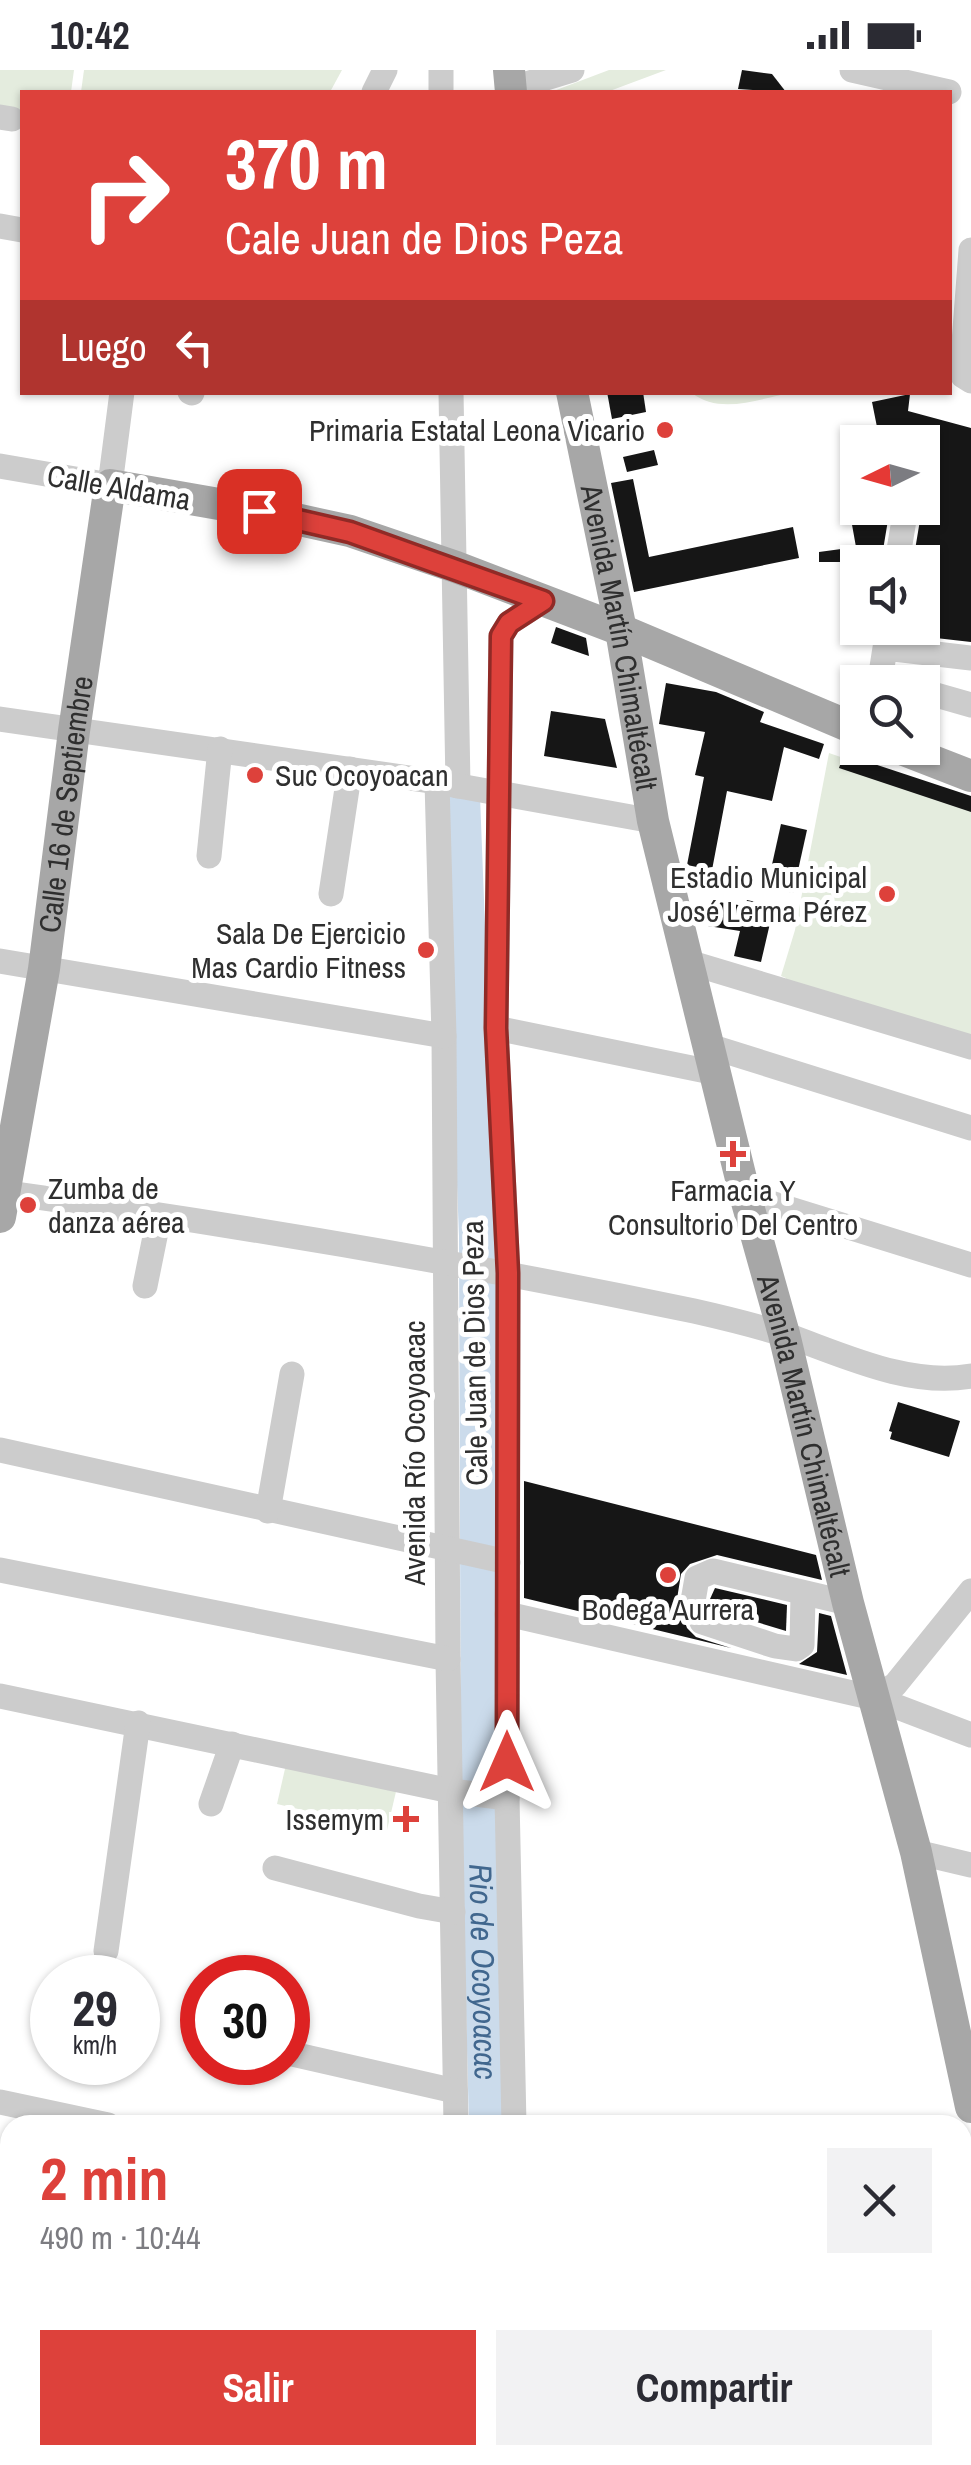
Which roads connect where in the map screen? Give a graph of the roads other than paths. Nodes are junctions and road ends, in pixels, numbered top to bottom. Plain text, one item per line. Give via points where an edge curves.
1 (572, 70) edge
2 (852, 70) edge
3 (510, 84) edge
4 (936, 90) edge
5 (971, 250) edge
6 (971, 382) edge
7 (122, 395) edge
8 (451, 395) edge
9 (573, 395) edge
10 (0, 466) edge
11 (110, 485) junction
12 (456, 567) junction
13 (543, 601) junction
14 (621, 630) junction
15 (916, 645) edge
16 (971, 658) edge
17 (940, 697) edge
18 (971, 705) edge
19 (0, 719) edge
20 (840, 722) edge
21 (74, 730) junction
22 (220, 749) junction
23 (940, 764) edge
24 (350, 770) junction
25 (971, 776) edge
26 (448, 784) junction
27 (502, 794) junction
28 (653, 821) junction
29 (209, 856) dead end
30 (331, 894) dead end
31 (0, 961) edge
32 (688, 962) junction
33 (44, 969) junction
34 (496, 1028) junction
35 (444, 1036) junction
36 (971, 1047) edge
37 (712, 1059) junction
38 (971, 1128) edge
39 (745, 1196) junction
40 (1, 1200) edge
41 (160, 1217) junction
42 (450, 1262) junction
43 (971, 1265) edge
44 (504, 1272) junction
45 (145, 1286) dead end
46 (784, 1334) junction
47 (292, 1374) dead end
48 (971, 1376) edge
49 (0, 1450) edge
50 (268, 1511) junction
51 (455, 1549) junction
52 (504, 1561) junction
53 (0, 1570) edge
54 (971, 1591) edge
55 (803, 1594) junction
56 (848, 1603) junction
57 (507, 1614) junction
58 (448, 1659) junction
59 (0, 1696) edge
60 (874, 1698) junction
61 (138, 1723) junction
62 (971, 1735) edge
63 (232, 1744) junction
64 (456, 1791) junction
65 (502, 1798) junction
66 (211, 1804) dead end
67 (916, 1852) junction
68 (971, 1865) edge
69 (275, 1868) dead end
70 (453, 1912) junction
71 (106, 1951) dead end
72 (310, 2058) edge
73 (455, 2091) junction
74 (0, 2102) edge
75 (971, 2107) edge
76 (61, 2115) edge
77 (456, 2115) edge
78 (514, 2115) edge

1 - 3 street
2 - 4 street
5 - 6 street via 962,368
7 - 11 street, Calle 16 de Septiembre
8 - 12 street, Avenida Río Ocoyoacac
9 - 14 main road, Avenida Martín Chimaltécalt
10 - 11 street, Calle Aldama
11 - 12 main road, Calle Aldama via 350,532
11 - 21 main road, Calle 16 de Septiembre
12 - 13 main road, Calle Aldama
12 - 26 street, Avenida Río Ocoyoacac
13 - 14 main road, Calle Aldama
13 - 27 street, Cale Juan de Dios Peza via 501,636
14 - 20 main road, Calle Aldama
14 - 28 main road, Avenida Martín Chimaltécalt
15 - 16 street
17 - 18 street
19 - 21 street
21 - 22 street
21 - 33 main road, Calle 16 de Septiembre
22 - 24 street
22 - 29 street
23 - 25 main road
24 - 26 street
24 - 30 street
26 - 27 street
26 - 35 street, Avenida Río Ocoyoacac
27 - 28 street
27 - 34 street, Cale Juan de Dios Peza
28 - 32 main road, Avenida Martín Chimaltécalt
31 - 33 street
32 - 36 street
32 - 37 main road, Avenida Martín Chimaltécalt
33 - 35 street
33 - 40 main road, Calle 16 de Septiembre
34 - 37 street
34 - 44 street, Cale Juan de Dios Peza
35 - 42 street, Avenida Río Ocoyoacac
37 - 38 street
37 - 39 main road, Avenida Martín Chimaltécalt
39 - 43 street
39 - 46 main road, Avenida Martín Chimaltécalt
40 - 41 street
41 - 42 street
41 - 45 street
42 - 44 street
42 - 51 street, Avenida Río Ocoyoacac
44 - 46 street
44 - 52 street, Cale Juan de Dios Peza
46 - 48 street via 930,1380
46 - 56 main road, Avenida Martín Chimaltécalt
47 - 50 street
49 - 50 street
50 - 51 street
51 - 52 street
51 - 58 street, Avenida Río Ocoyoacac
52 - 57 street, Cale Juan de Dios Peza
53 - 58 street
54 - 60 street via 895,1685
55 - 55 street via 712,1571 697,1578 693,1602 702,1622 796,1649 802,1645
55 - 56 street
56 - 60 main road, Avenida Martín Chimaltécalt
57 - 60 street
57 - 65 street, Cale Juan de Dios Peza
58 - 64 street, Avenida Río Ocoyoacac
59 - 61 street
60 - 62 street
60 - 67 main road, Avenida Martín Chimaltécalt
61 - 63 street
61 - 71 street
63 - 64 street
63 - 66 street
64 - 65 street
64 - 70 street, Avenida Río Ocoyoacac
65 - 78 street, Cale Juan de Dios Peza
67 - 68 street
67 - 75 main road, Avenida Martín Chimaltécalt
69 - 70 street
70 - 73 street, Avenida Río Ocoyoacac
72 - 73 street
73 - 77 street, Avenida Río Ocoyoacac
74 - 76 street

